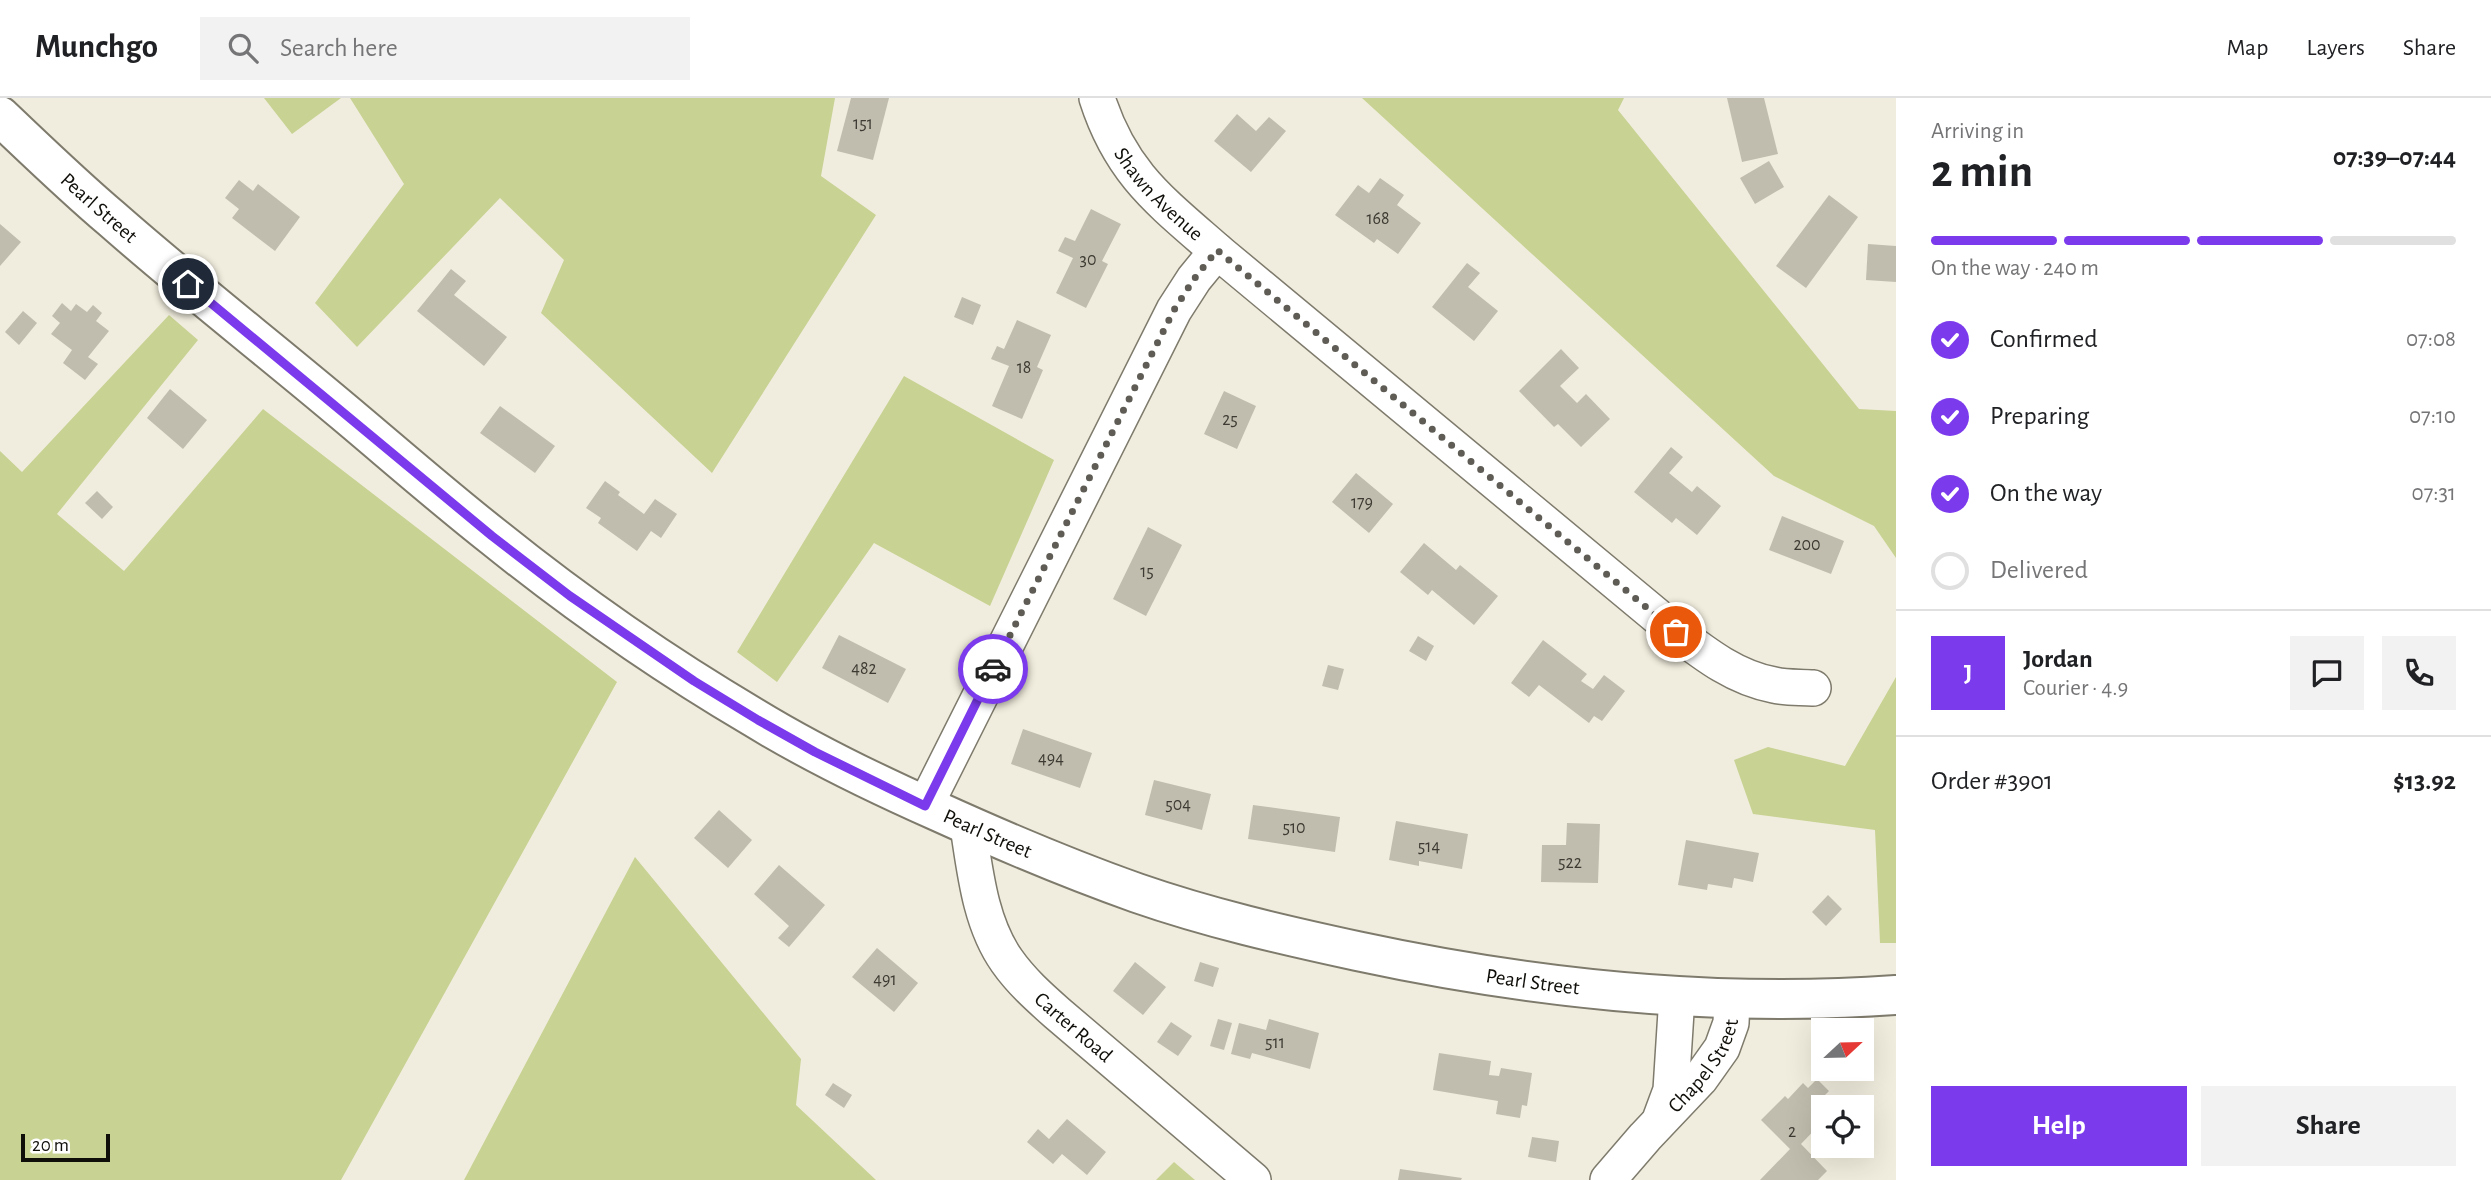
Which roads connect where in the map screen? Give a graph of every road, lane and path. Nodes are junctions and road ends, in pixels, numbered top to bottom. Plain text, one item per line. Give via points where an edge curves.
1 (1097, 98) edge
2 (0, 116) edge
3 (1217, 250) junction
4 (1813, 688) dead end
5 (925, 806) junction
6 (968, 826) junction
7 (1896, 995) edge
8 (1677, 996) junction
9 (1732, 999) junction
10 (1658, 1123) junction
11 (1253, 1180) edge
12 (1608, 1180) edge

1 - 3 street, Shawn Avenue via 1125,161 1146,187
2 - 5 main road, Pearl Street via 188,284 570,596 758,720
3 - 4 street, Shawn Avenue via 1708,656 1741,676
3 - 5 street via 1174,310
5 - 6 main road, Pearl Street
6 - 8 main road, Pearl Street via 1142,895 1289,936 1557,986
6 - 11 street, Carter Road via 982,903 1006,960 1047,1004
7 - 9 main road, Pearl Street
8 - 9 main road, Pearl Street
8 - 10 street, Chapel Street via 1671,1090
9 - 10 street, Chapel Street via 1723,1048
10 - 12 street, Chapel Street

